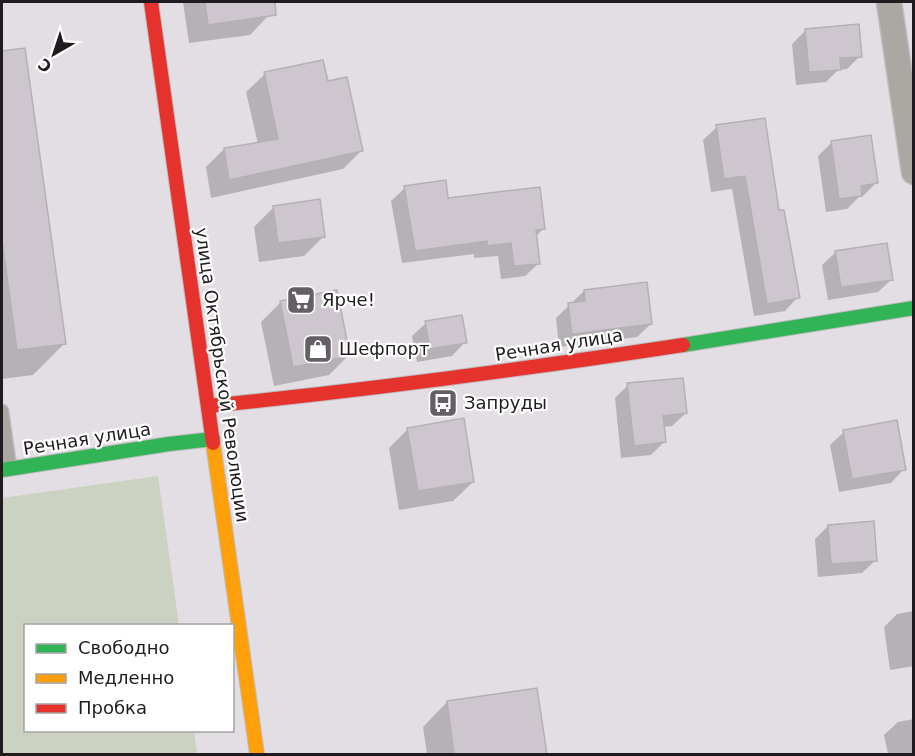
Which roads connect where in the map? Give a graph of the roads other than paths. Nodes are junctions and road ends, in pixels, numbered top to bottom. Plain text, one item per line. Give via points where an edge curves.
1 (151, 2) edge
2 (889, 2) edge
3 (914, 172) edge
4 (914, 308) edge
5 (208, 406) junction
6 (2, 411) edge
7 (213, 439) junction
8 (6, 469) edge
9 (257, 754) edge

1 - 5 street, улица Октябрьской Революции
2 - 3 street
4 - 5 street, Речная улица via 498,373
5 - 7 street, улица Октябрьской Революции
6 - 8 lane
7 - 8 street, Речная улица
7 - 9 street, улица Октябрьской Революции

